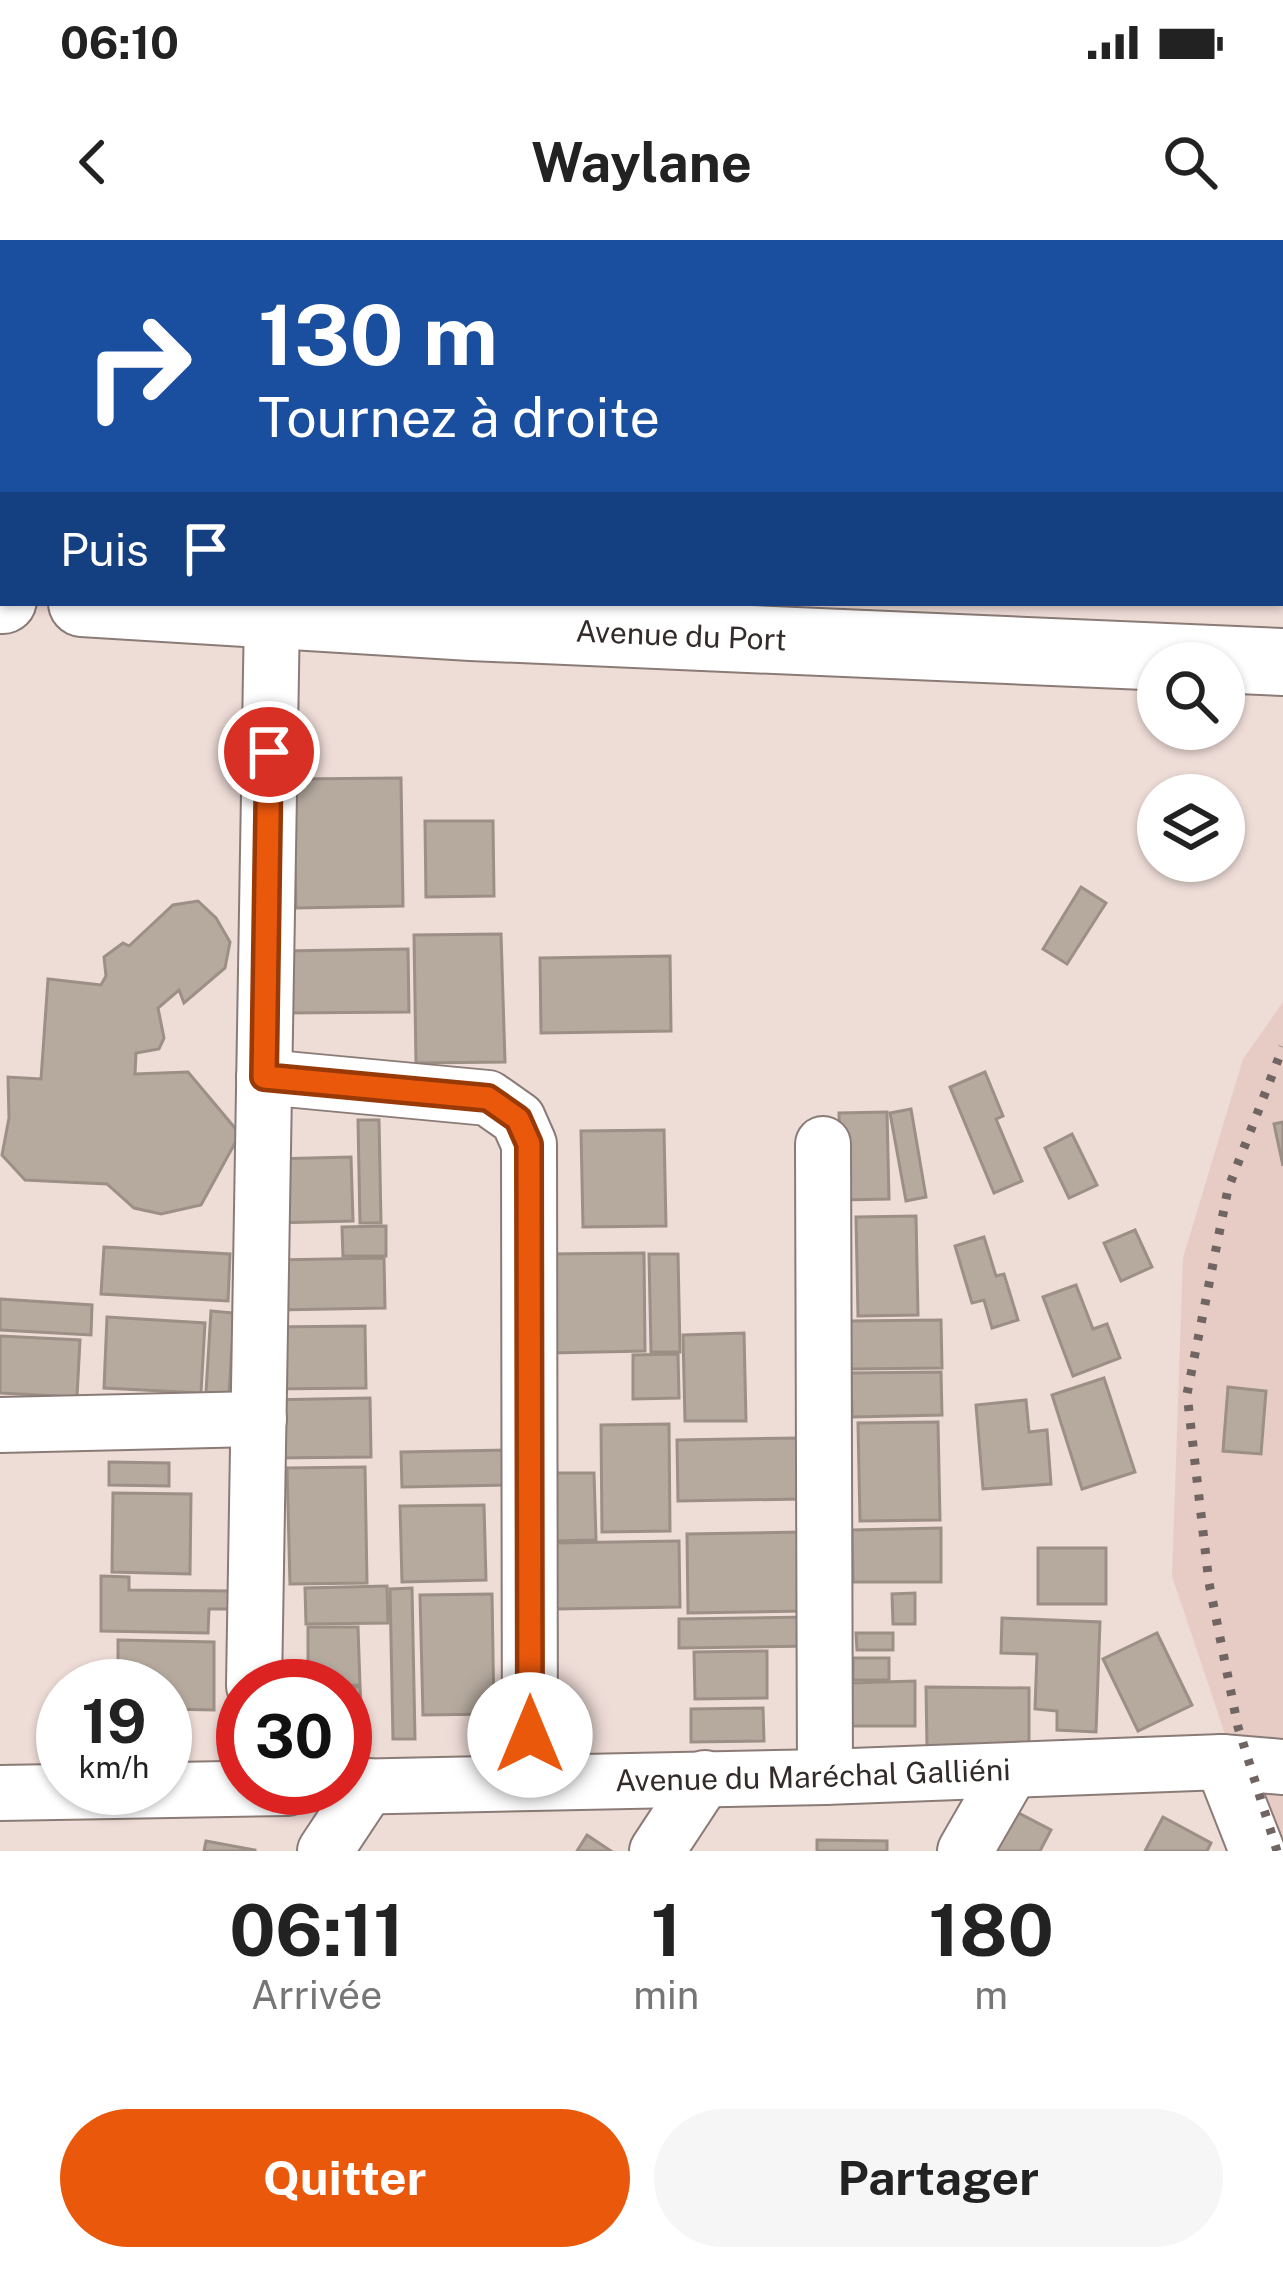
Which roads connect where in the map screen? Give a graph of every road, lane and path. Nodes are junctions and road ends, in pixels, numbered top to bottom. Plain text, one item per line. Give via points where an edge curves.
1 (165, 606) edge
2 (304, 611) edge
3 (622, 618) edge
4 (1283, 662) edge
5 (264, 1077) junction
6 (823, 1144) dead end
7 (259, 1419) junction
8 (0, 1425) edge
9 (255, 1659) edge
10 (1222, 1762) junction
11 (1283, 1767) edge
12 (1011, 1771) junction
13 (825, 1777) junction
14 (705, 1778) junction
15 (530, 1780) junction
16 (372, 1785) edge
17 (216, 1791) edge
18 (9, 1806) edge
19 (342, 1815) edge
20 (325, 1851) edge
21 (657, 1851) edge
22 (964, 1851) edge
23 (1256, 1851) edge

1 - 2 main road, Avenue du Port
2 - 3 main road, Avenue du Port
2 - 5 street
3 - 4 main road, Avenue du Port
5 - 7 street
5 - 15 street via 488,1098 518,1119 529,1144
6 - 13 street
7 - 8 street
7 - 9 street
10 - 11 street, Avenue du Maréchal Galliéni
10 - 12 street, Avenue du Maréchal Galliéni
10 - 23 street
12 - 13 street, Avenue du Maréchal Galliéni
12 - 22 street
13 - 14 street, Avenue du Maréchal Galliéni
14 - 15 street, Avenue du Maréchal Galliéni
14 - 21 street
15 - 16 street, Avenue du Maréchal Galliéni
17 - 18 street
19 - 20 street

